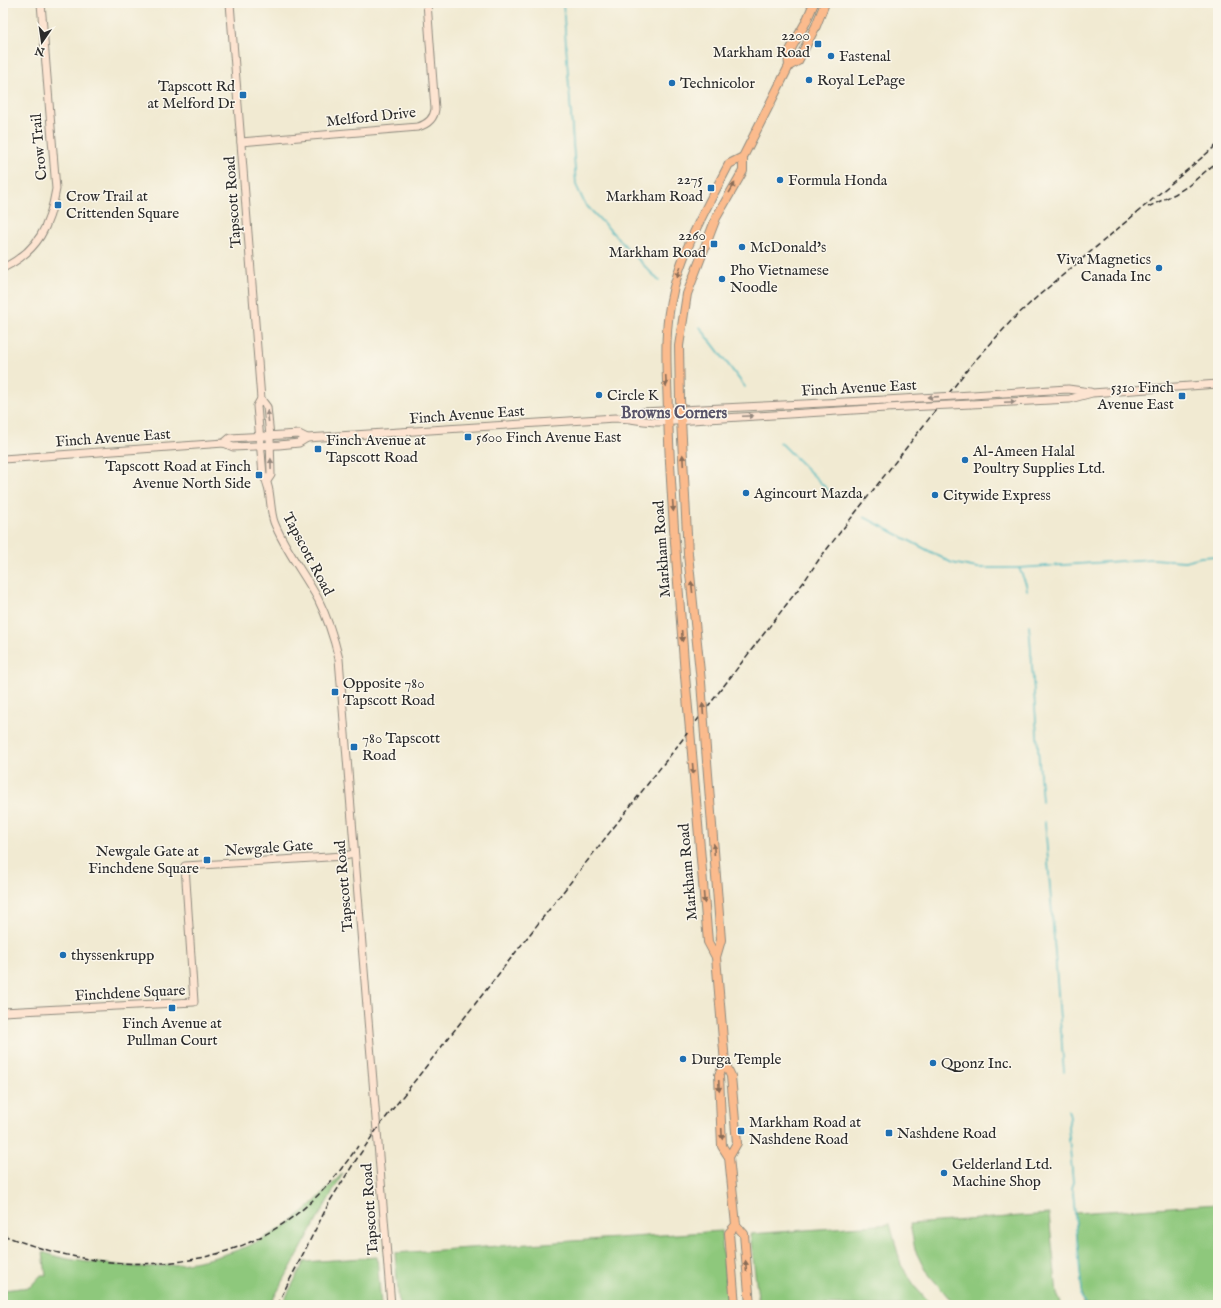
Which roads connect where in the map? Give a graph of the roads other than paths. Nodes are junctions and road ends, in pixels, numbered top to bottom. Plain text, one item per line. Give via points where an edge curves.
1 (41, 3) edge
2 (230, 3) edge
3 (427, 3) edge
4 (814, 3) edge
5 (825, 3) edge
6 (789, 66) junction
7 (241, 142) junction
8 (743, 157) junction
9 (3, 268) edge
10 (1218, 384) edge
11 (1092, 393) junction
12 (261, 399) junction
13 (885, 404) junction
14 (681, 410) junction
15 (668, 411) junction
16 (629, 418) junction
17 (682, 420) junction
18 (668, 421) junction
19 (260, 436) junction
20 (270, 436) junction
21 (307, 438) junction
22 (224, 443) junction
23 (270, 445) junction
24 (260, 446) junction
25 (3, 459) edge
26 (267, 482) junction
27 (354, 854) junction
28 (185, 866) joint
29 (716, 957) junction
30 (3, 1012) edge
31 (725, 1063) junction
32 (729, 1157) junction
33 (736, 1225) junction
34 (391, 1305) edge
35 (735, 1305) edge
36 (750, 1305) edge

1 - 9 street, Crow Trail via 55,182 54,204 38,242 19,259
2 - 7 street, Tapscott Road
3 - 7 street, Melford Drive via 435,109 429,122 418,128
4 - 6 main road, Markham Road via 788,54
5 - 6 main road, Markham Road via 798,61
6 - 8 main road, Markham Road
7 - 12 street, Tapscott Road
14 -> 8 main road, Markham Road via 679,346 687,294 716,218 742,171
8 -> 15 main road, Markham Road via 730,164 684,255 673,291 666,352
10 - 11 street, Finch Avenue East
13 -> 11 street, Finch Avenue East, bridge via 971,404 1070,399
11 -> 13 street, Finch Avenue East, bridge via 1068,389
12 - 19 street, Tapscott Road via 257,406
20 -> 12 street, Tapscott Road via 267,407
13 - 14 street, Finch Avenue East
17 -> 13 street, Finch Avenue East
14 - 15 street, Finch Avenue East
14 - 17 main road, Markham Road
15 - 16 street, Finch Avenue East via 643,412
15 - 18 main road, Markham Road
16 - 18 street, Finch Avenue East via 643,422
16 - 21 street, Finch Avenue East
17 - 18 street, Finch Avenue East
29 -> 17 main road, Markham Road, bridge via 721,940 701,682 688,554
18 -> 29 main road, Markham Road, bridge via 685,676 708,942
19 - 20 street, Finch Avenue East
19 - 22 street, Finch Avenue East via 230,438
19 - 24 street, Tapscott Road
20 - 21 street, Finch Avenue East via 299,434
20 - 23 street, Tapscott Road
21 - 23 street, Finch Avenue East via 299,443
22 - 24 street, Finch Avenue East via 233,447
22 - 25 street, Finch Avenue East
23 - 24 street, Finch Avenue East
26 -> 23 street, Tapscott Road via 271,475
24 - 26 street, Tapscott Road via 263,475
26 - 27 street, Tapscott Road via 274,522 318,599 331,628 339,660
27 - 28 street, Newgale Gate
27 - 34 street, Tapscott Road
28 - 30 street, Finchdene Square via 194,1002
29 - 31 main road, Markham Road
31 - 32 main road, Markham Road via 731,1076 737,1143
31 -> 32 main road, Markham Road via 718,1076 722,1146
32 - 33 main road, Markham Road
33 - 35 main road, Markham Road via 729,1233
36 -> 33 main road, Markham Road via 744,1234

